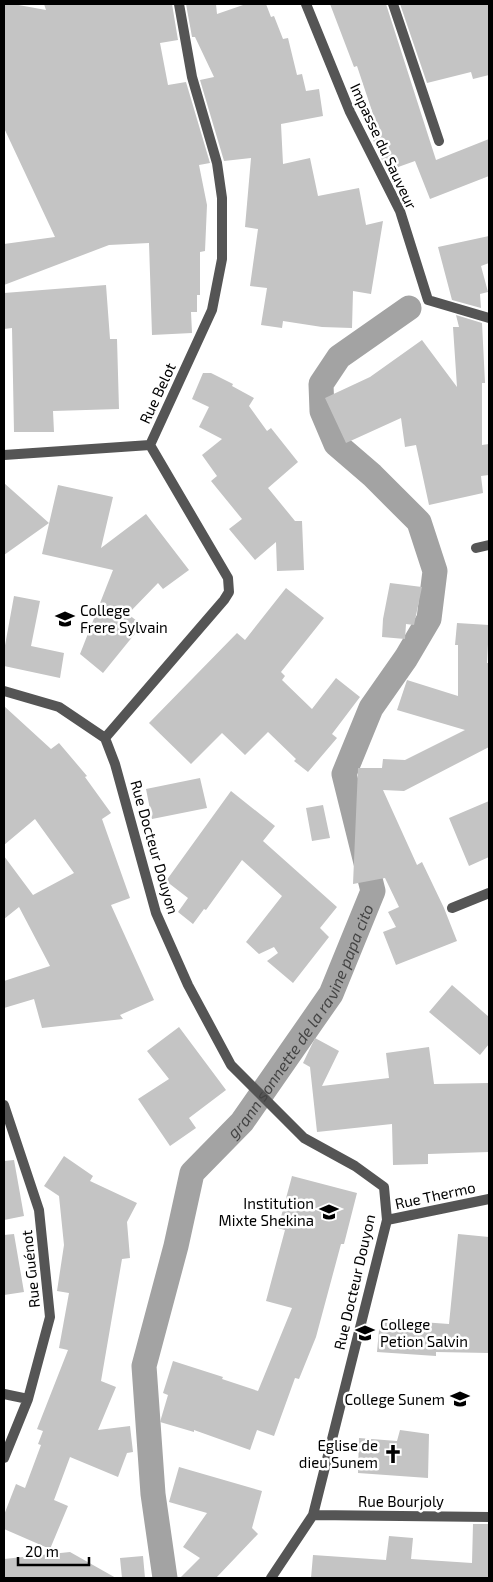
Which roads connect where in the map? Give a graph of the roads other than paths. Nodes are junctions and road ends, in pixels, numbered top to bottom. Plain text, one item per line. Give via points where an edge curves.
1 (179, 4) edge
2 (306, 4) edge
3 (393, 4) edge
4 (439, 141) dead end
5 (489, 318) edge
6 (150, 445) junction
7 (4, 455) edge
8 (489, 545) edge
9 (476, 548) dead end
10 (4, 691) edge
11 (105, 738) junction
12 (489, 893) edge
13 (452, 908) dead end
14 (4, 1105) edge
15 (489, 1199) edge
16 (387, 1220) junction
17 (4, 1394) edge
18 (28, 1399) junction
19 (4, 1458) edge
20 (313, 1515) junction
21 (489, 1516) edge
22 (271, 1578) edge

1 - 6 street, Rue Belot via 192,76 217,163 222,198 222,259 212,310
2 - 5 street, Impasse du Sauveur via 350,112 400,211 428,300
3 - 4 street
6 - 7 street
6 - 11 street, Rue Belot via 228,578 229,592
8 - 9 street
10 - 11 street via 59,707
11 - 16 street, Rue Docteur Douyon via 156,912 188,985 230,1064 304,1138 355,1166 384,1187
12 - 13 street
14 - 18 street, Rue Guénot via 39,1210 50,1317
15 - 16 street, Rue Thermo
16 - 20 street, Rue Docteur Douyon
17 - 18 street
18 - 19 street, Rue Guénot
20 - 21 street, Rue Bourjoly
20 - 22 street, Rue Docteur Douyon

